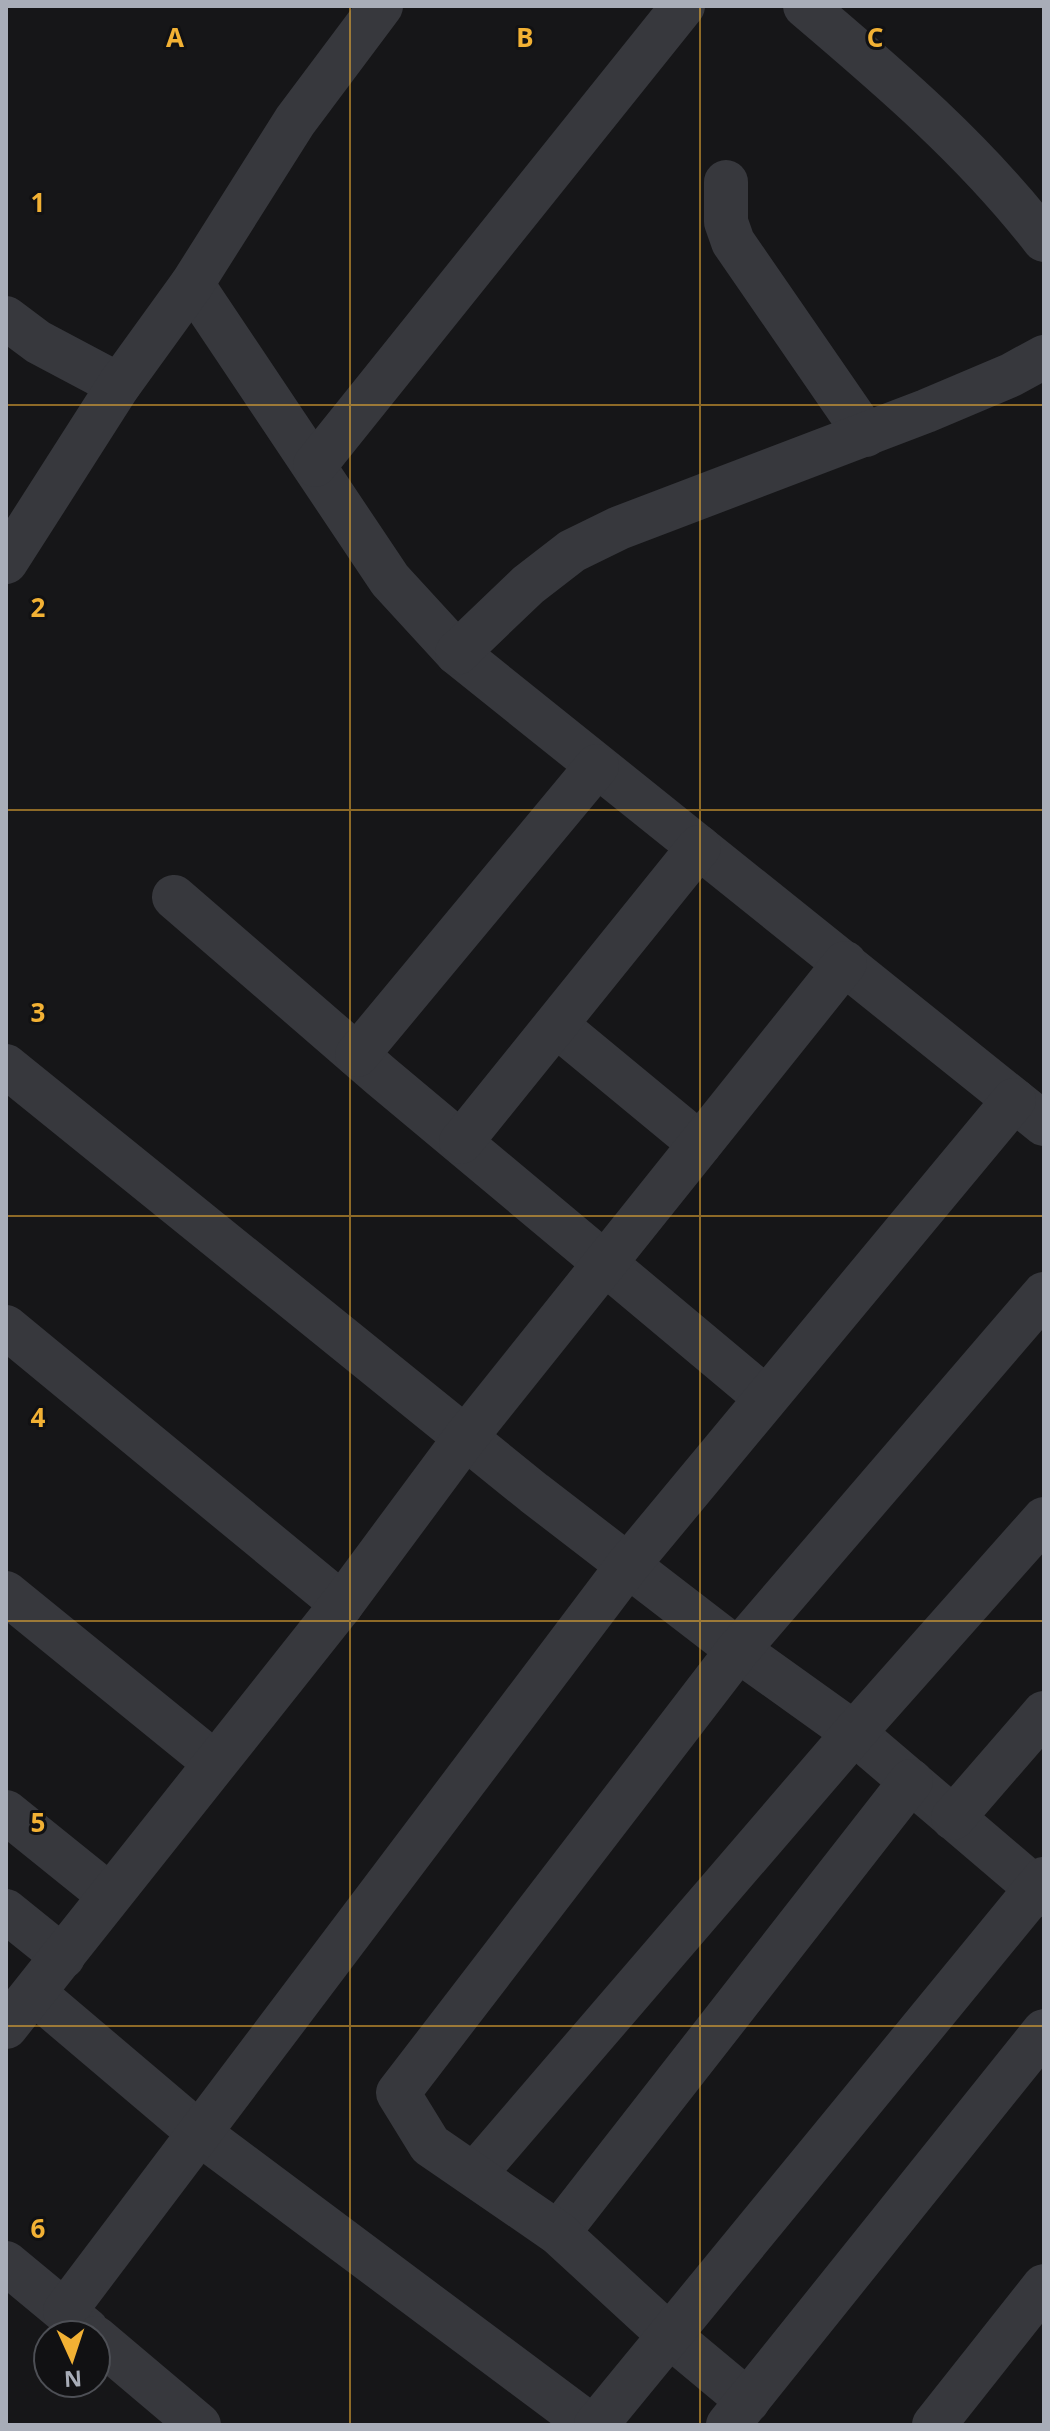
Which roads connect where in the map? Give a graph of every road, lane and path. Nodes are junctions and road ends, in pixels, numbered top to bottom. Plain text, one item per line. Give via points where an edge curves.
1 (381, 6) edge
2 (683, 6) edge
3 (805, 6) edge
4 (726, 182) dead end
5 (1044, 240) edge
6 (192, 284) junction
7 (6, 318) edge
8 (1044, 357) edge
9 (119, 385) junction
10 (866, 435) junction
11 (315, 465) junction
12 (6, 562) edge
13 (457, 653) junction
14 (597, 766) junction
15 (699, 847) junction
16 (174, 897) dead end
17 (845, 963) junction
18 (556, 1025) junction
19 (357, 1055) junction
20 (6, 1066) edge
21 (1029, 1112) edge
22 (461, 1142) junction
23 (700, 1144) junction
24 (604, 1263) junction
25 (1044, 1294) edge
26 (6, 1327) edge
27 (766, 1398) junction
28 (465, 1438) junction
29 (1044, 1519) edge
30 (628, 1565) junction
31 (6, 1593) edge
32 (342, 1604) junction
33 (738, 1650) junction
34 (1044, 1713) edge
35 (854, 1733) junction
36 (215, 1763) junction
37 (911, 1781) junction
38 (6, 1812) edge
39 (953, 1818) junction
40 (1041, 1888) edge
41 (109, 1895) junction
42 (6, 1911) edge
43 (63, 1957) junction
44 (34, 1993) junction
45 (6, 2027) edge
46 (1044, 2031) edge
47 (199, 2133) junction
48 (485, 2162) dead end
49 (558, 2233) junction
50 (6, 2263) edge
51 (1044, 2286) edge
52 (73, 2319) edge
53 (89, 2319) edge
54 (670, 2336) junction
55 (112, 2356) edge
56 (738, 2413) edge
57 (171, 2416) edge
58 (593, 2425) edge
59 (934, 2425) edge

1 - 6 street via 295,121
2 - 11 street
3 - 5 street via 959,143
4 - 10 street via 726,222 733,242
6 - 9 street
6 - 11 street
7 - 9 street via 38,342
8 - 10 street
9 - 12 street
10 - 13 street via 619,528 572,551
11 - 13 street via 390,580
13 - 14 street
14 - 15 street
14 - 19 street
15 - 17 street
15 - 18 street
16 - 19 street
17 - 21 street
17 - 23 street
18 - 22 street
18 - 23 street
19 - 22 street
20 - 28 street
21 - 27 street
22 - 24 street
23 - 24 street
24 - 27 street
24 - 28 street
25 - 33 street
26 - 32 street
27 - 30 street
28 - 30 street
28 - 32 street
29 - 35 street
30 - 33 street
30 - 47 street
31 - 36 street
32 - 36 street
33 - 35 street
33 - 49 street via 398,2093 430,2145
34 - 39 street
35 - 37 street
35 - 48 street
36 - 41 street
37 - 39 street
37 - 49 street
38 - 41 street
39 - 40 street
40 - 54 street
41 - 43 street
42 - 43 street
43 - 44 street
44 - 45 street
44 - 47 street
46 - 56 street
47 - 53 street
47 - 58 street
49 - 54 street
50 - 52 street
51 - 59 street
54 - 56 street
54 - 58 street
55 - 57 street

